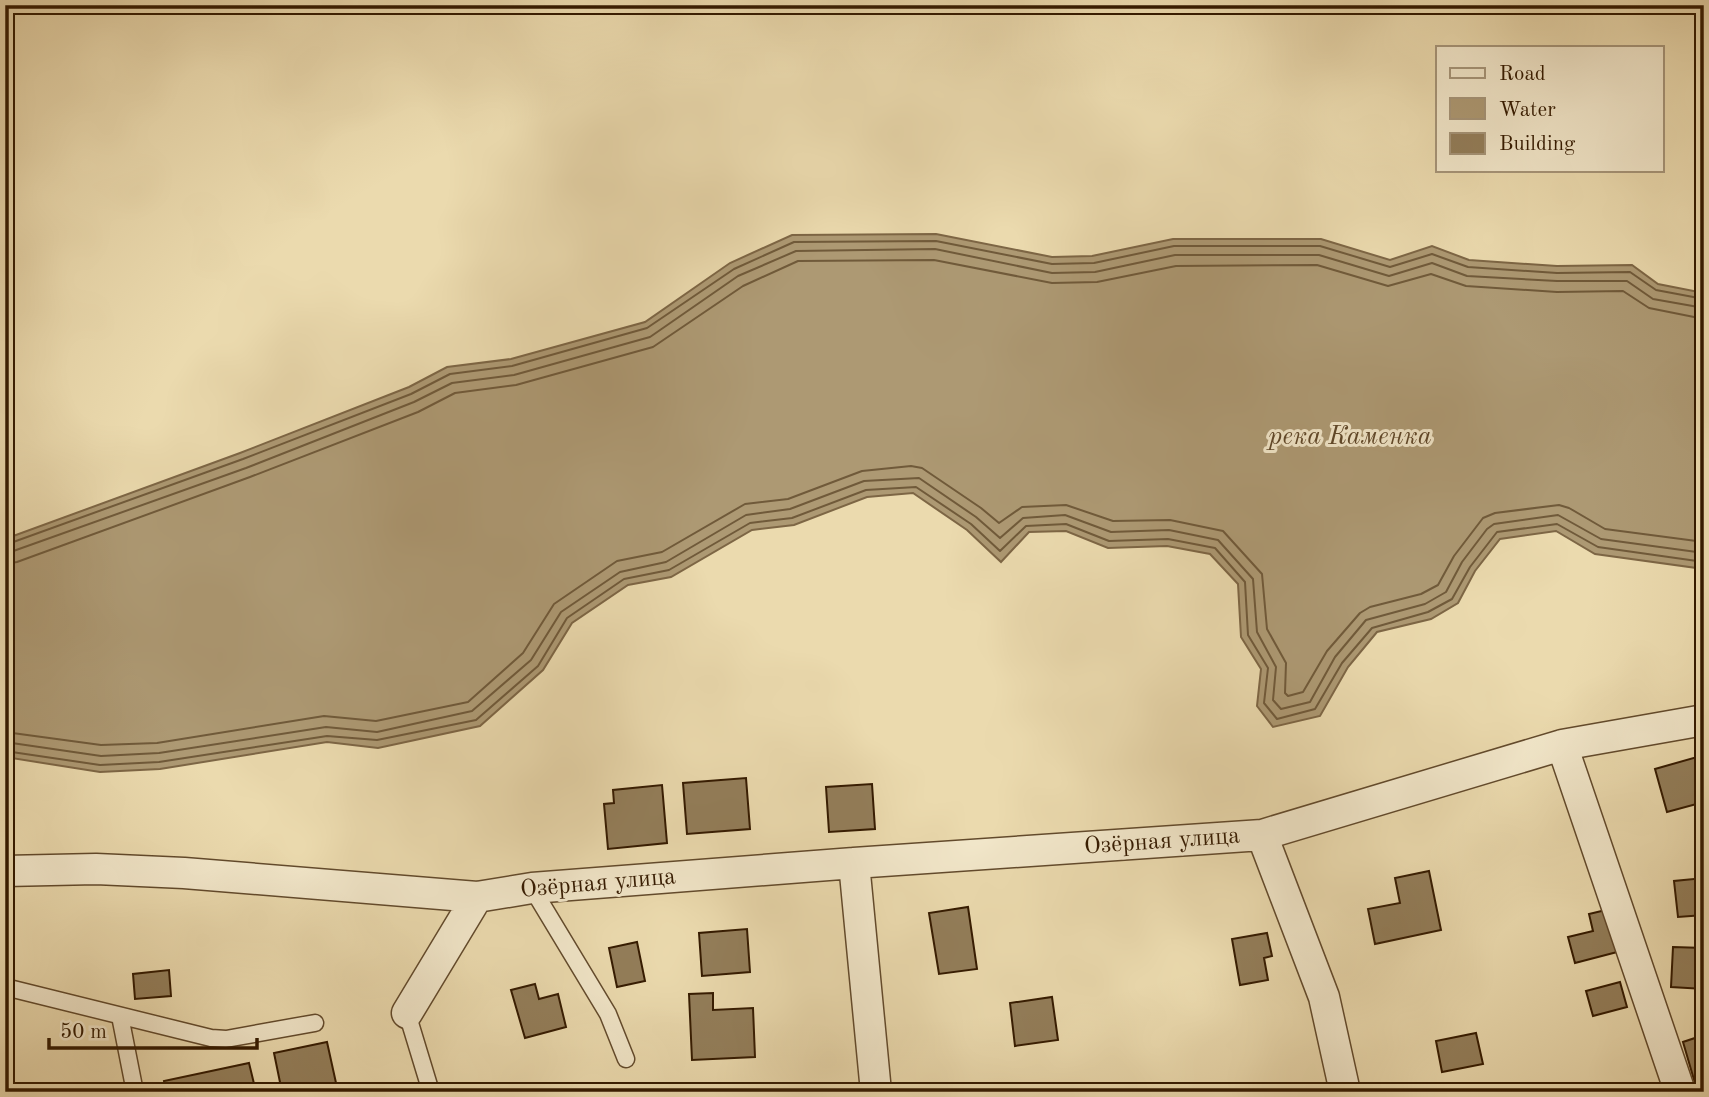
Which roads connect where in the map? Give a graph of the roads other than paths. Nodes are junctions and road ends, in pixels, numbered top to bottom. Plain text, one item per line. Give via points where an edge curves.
1 (1704, 720) edge
2 (1562, 745) junction
3 (1262, 835) junction
4 (853, 863) junction
5 (5, 871) edge
6 (532, 888) junction
7 (477, 897) junction
8 (5, 987) edge
9 (407, 1013) joint
10 (120, 1016) junction
11 (315, 1023) dead end
12 (626, 1059) dead end
13 (135, 1092) edge
14 (431, 1092) edge
15 (876, 1092) edge
16 (1345, 1092) edge
17 (1680, 1092) edge

1 - 2 street, Озёрная улица
2 - 3 street, Озёрная улица
2 - 17 street
3 - 4 street, Озёрная улица
3 - 16 street, Озёрная улица via 1324,997
4 - 6 street, Озёрная улица
4 - 15 street
5 - 7 street, Озёрная улица via 184,873
6 - 7 street, Озёрная улица
6 - 12 lane via 607,1014
7 - 9 street
8 - 10 lane
9 - 14 lane
10 - 11 lane via 226,1039
10 - 13 lane

